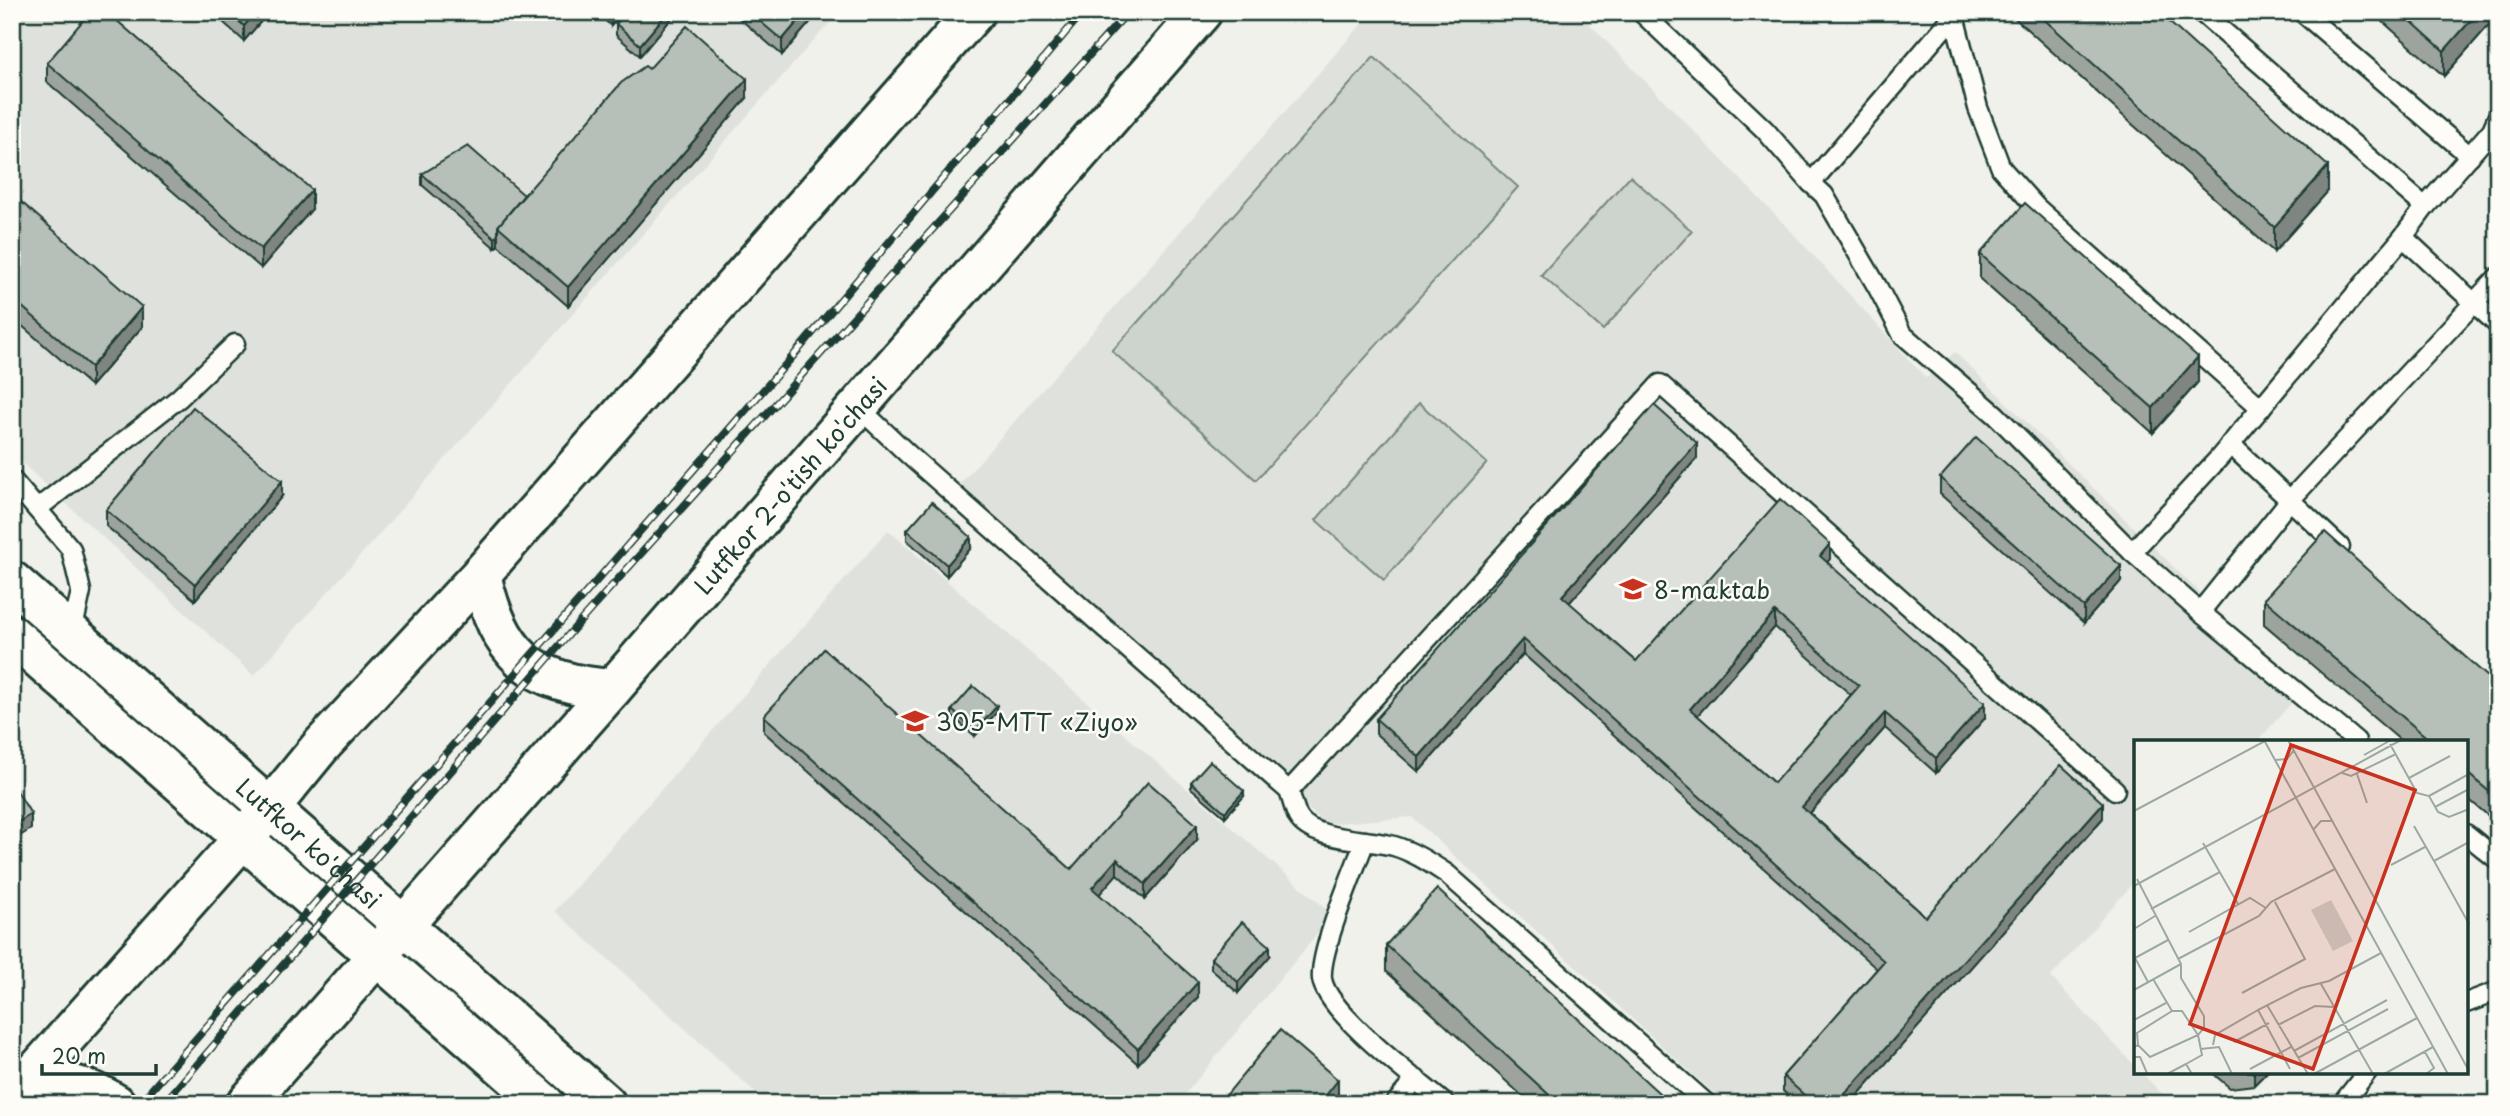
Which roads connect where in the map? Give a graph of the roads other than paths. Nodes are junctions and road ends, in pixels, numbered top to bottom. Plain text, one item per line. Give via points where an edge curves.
1 (975, 12) edge
2 (1202, 12) edge
3 (1641, 12) edge
4 (2201, 12) edge
5 (2302, 12) edge
6 (1956, 14) edge
7 (2496, 127) edge
8 (2470, 156) junction
9 (1811, 183) junction
10 (2425, 207) junction
11 (2403, 237) junction
12 (2498, 277) edge
13 (2474, 303) junction
14 (2498, 325) edge
15 (235, 344) dead end
16 (857, 406) junction
17 (2261, 408) junction
18 (2231, 444) junction
19 (12, 480) edge
20 (2289, 501) junction
21 (37, 509) junction
22 (2132, 552) junction
23 (2351, 557) edge
24 (481, 574) junction
25 (12, 581) edge
26 (2200, 612) junction
27 (72, 633) junction
28 (12, 635) edge
29 (612, 690) junction
30 (2355, 740) edge
31 (2115, 790) dead end
32 (1289, 791) junction
33 (270, 808) junction
34 (2468, 836) edge
35 (243, 839) junction
36 (1365, 841) junction
37 (2498, 860) edge
38 (403, 924) junction
39 (376, 955) junction
40 (2498, 991) edge
41 (2468, 1002) edge
42 (2365, 1074) edge
43 (1416, 1079) junction
44 (20, 1090) edge
45 (116, 1104) edge
46 (246, 1104) edge
47 (545, 1104) edge
48 (606, 1104) edge
49 (1395, 1104) edge
50 (1445, 1104) edge
51 (1707, 1104) edge
52 (2342, 1104) edge

1 - 24 main road
2 - 16 main road, Lutfkor 2-o'tish ko'chasi
3 - 9 lane via 1765,130
4 - 10 lane
5 - 8 lane
6 - 9 lane
6 - 17 lane via 1978,108 2001,168 2036,207
7 - 8 lane
8 - 10 lane
9 - 22 lane via 1825,195 1902,334 1996,415
10 - 11 lane
11 - 13 lane
11 - 17 lane
12 - 13 lane
13 - 14 lane
13 - 20 lane
15 - 21 lane via 179,398
16 - 29 main road, Lutfkor 2-o'tish ko'chasi
16 - 32 lane
17 - 18 lane
18 - 20 lane
18 - 22 lane
19 - 21 lane
20 - 23 lane
20 - 26 lane
21 - 27 lane via 71,549 81,591
22 - 26 lane
24 - 29 main road via 494,619 519,659 565,684
24 - 33 main road via 320,747
25 - 27 main road, Lutfkor ko'chasi
26 - 30 lane
27 - 33 main road, Lutfkor ko'chasi
28 - 35 main road, Lutfkor ko'chasi
29 - 38 main road, Lutfkor 2-o'tish ko'chasi
31 - 32 lane via 1660,384
32 - 36 lane via 1299,819 1337,837
33 - 35 main road
33 - 38 main road, Lutfkor ko'chasi
34 - 37 lane
35 - 39 main road, Lutfkor ko'chasi
35 - 44 main road
36 - 43 lane via 1324,956 1322,979 1325,992 1342,1013
36 - 51 lane via 1394,846 1447,874
38 - 39 main road, Lutfkor 2-o'tish ko'chasi
38 - 48 main road, Lutfkor ko'chasi
39 - 46 main road, Lutfkor 2-o'tish ko'chasi
39 - 47 main road, Lutfkor ko'chasi
40 - 41 lane
42 - 52 lane
43 - 49 lane
43 - 50 lane
44 - 45 main road via 54,1080 81,1086

